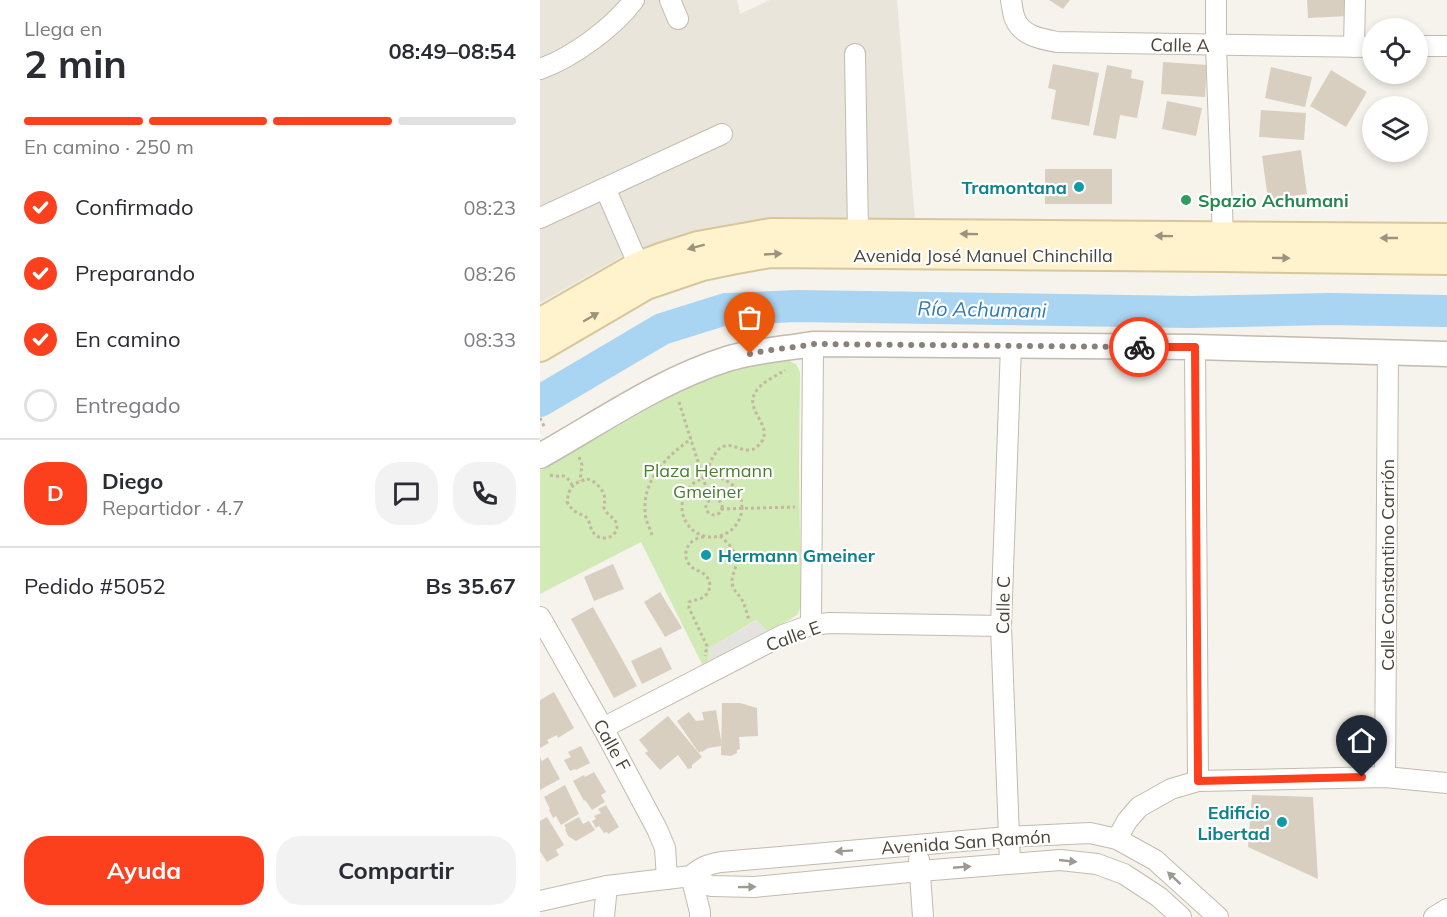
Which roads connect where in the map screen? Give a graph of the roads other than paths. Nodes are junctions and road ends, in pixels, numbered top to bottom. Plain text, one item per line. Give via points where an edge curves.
1 (634, 0) edge
2 (670, 0) edge
3 (1011, 0) edge
4 (1216, 0) edge
5 (1355, 0) edge
6 (678, 19) dead end
7 (1362, 41) edge
8 (1216, 46) junction
9 (1428, 46) edge
10 (1447, 46) edge
11 (1362, 47) edge
12 (855, 54) dead end
13 (540, 69) edge
14 (722, 134) dead end
15 (605, 188) junction
16 (540, 218) edge
17 (1447, 238) edge
18 (858, 244) junction
19 (1223, 247) junction
20 (1447, 260) edge
21 (643, 276) junction
22 (540, 323) edge
23 (813, 344) junction
24 (1011, 346) junction
25 (540, 347) edge
26 (1195, 347) junction
27 (1388, 353) junction
28 (1447, 354) edge
29 (543, 464) edge
30 (540, 618) edge
31 (811, 625) junction
32 (1001, 626) junction
33 (603, 728) junction
34 (1385, 777) junction
35 (1198, 781) junction
36 (1447, 783) edge
37 (1008, 837) junction
38 (1117, 839) junction
39 (918, 846) junction
40 (1010, 863) junction
41 (920, 871) junction
42 (691, 876) junction
43 (667, 879) junction
44 (607, 886) junction
45 (540, 901) edge
46 (1447, 909) edge
47 (604, 917) edge
48 (700, 917) edge
49 (922, 917) edge
50 (1181, 917) edge
51 (1218, 917) edge
52 (1434, 917) edge

1 - 13 street via 581,48
2 - 6 street
3 - 8 street, Calle A via 1016,21 1027,34 1039,39
4 - 8 street
5 - 7 street
8 - 11 street, Calle A
8 - 19 street
9 - 10 street
12 - 18 street
14 - 15 street
15 - 16 street
15 - 21 street
17 -> 19 main road, Avenida José Manuel Chinchilla
18 - 19 main road, Avenida José Manuel Chinchilla
18 - 21 main road, Avenida José Manuel Chinchilla via 770,253
19 -> 20 main road, Avenida José Manuel Chinchilla
21 - 22 main road, Avenida José Manuel Chinchilla
25 -> 21 main road, Avenida José Manuel Chinchilla
23 - 24 street
23 - 29 street via 728,359 684,375 655,389
23 - 31 street
24 - 26 street
24 - 32 street, Calle C
26 - 27 street
26 - 35 street
27 - 28 street
27 - 34 street, Calle Constantino Carrión
30 - 33 street, Calle F
31 - 32 street, Calle E
31 - 33 street, Calle E via 783,635
32 - 37 street, Calle C
33 - 43 street, Calle F via 657,829 665,848
34 - 35 street
34 - 36 street
35 - 38 street via 1171,789 1139,807
37 - 38 street, Avenida San Ramón via 1090,833
37 - 39 street, Avenida San Ramón
37 - 40 street, Calle C
51 -> 38 street, Avenida San Ramón via 1155,860
39 - 41 street
39 -> 42 street, Avenida San Ramón via 721,862 708,864
41 -> 40 street, Avenida San Ramón
40 -> 50 street, Avenida San Ramón via 1060,860 1096,864 1124,874
42 -> 41 street, Avenida San Ramón via 712,886 754,887
41 - 49 street
42 - 43 street, Avenida San Ramón
42 - 48 street
43 - 44 street, Avenida San Ramón
44 - 45 street, Avenida San Ramón
44 - 47 street
46 - 52 street

